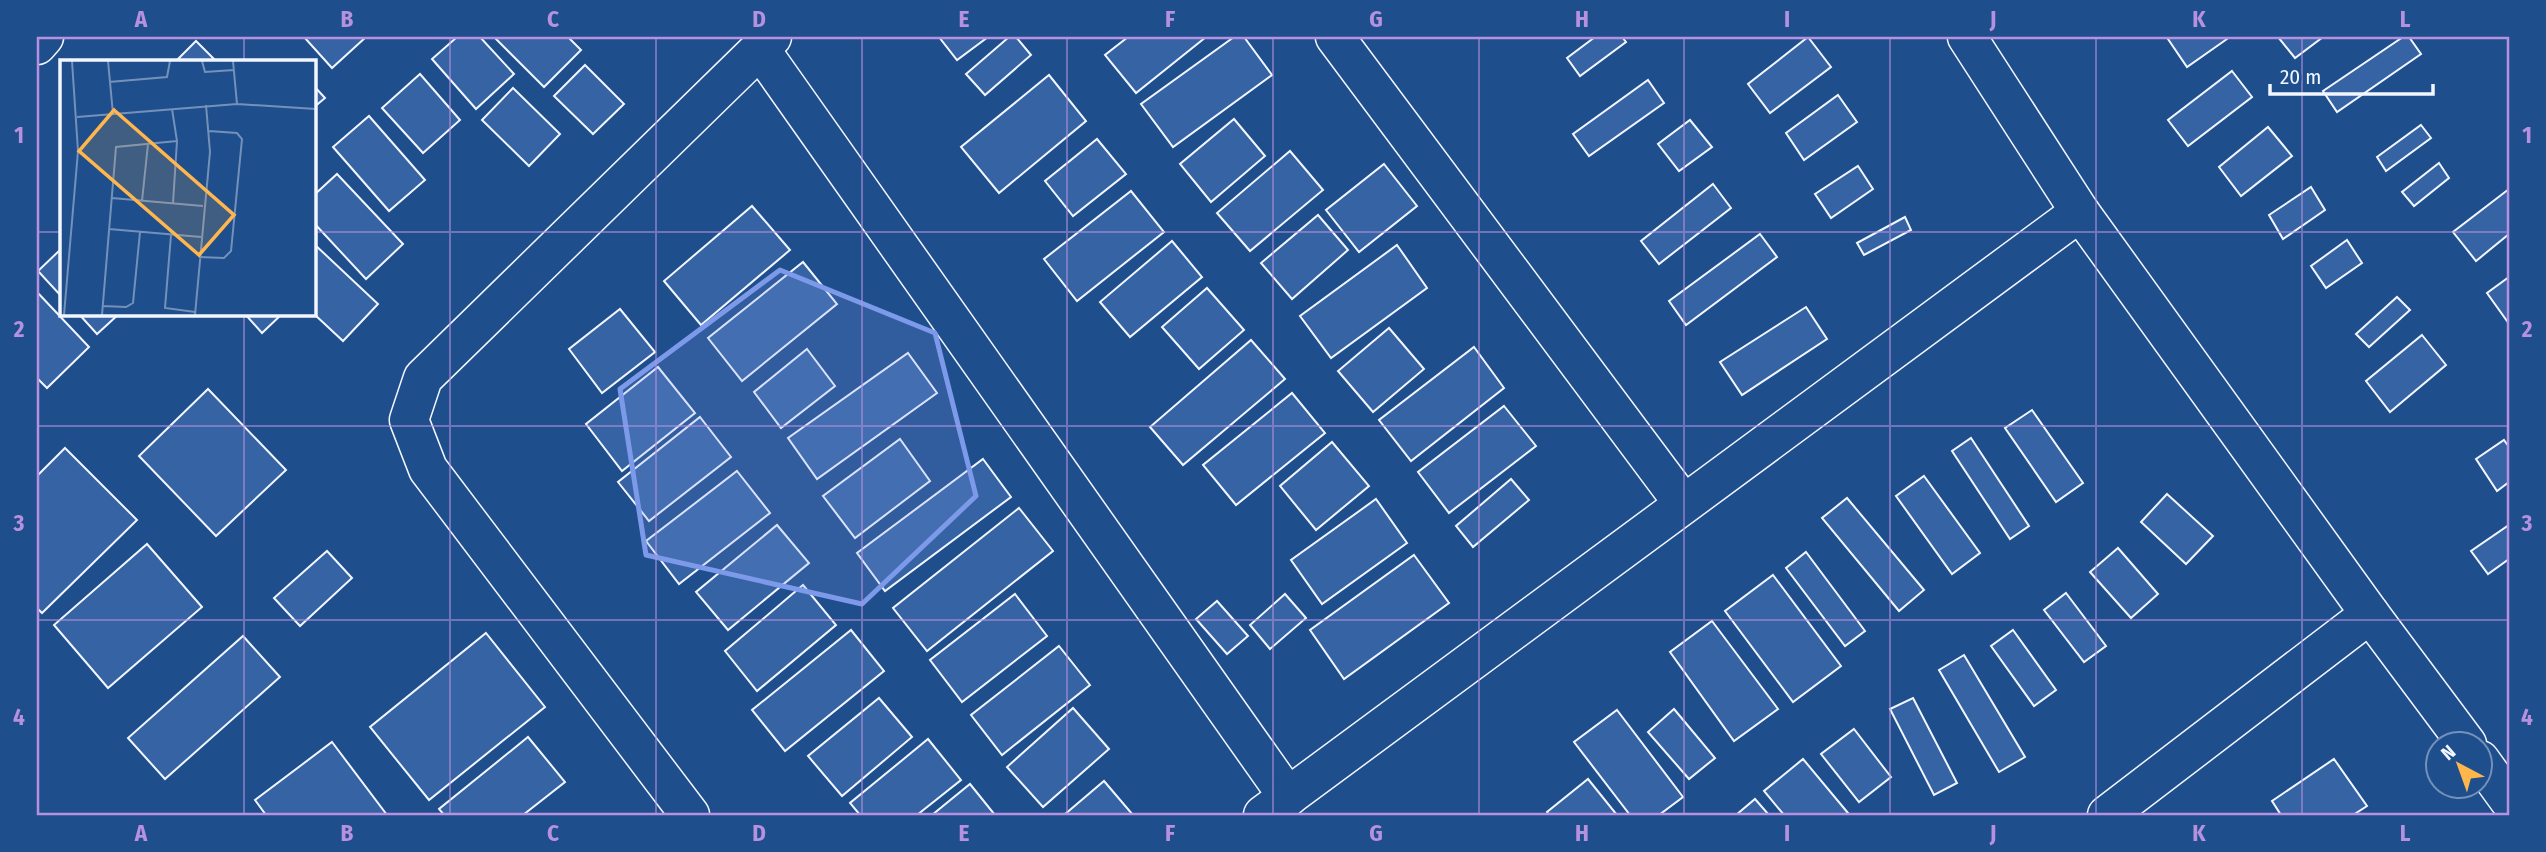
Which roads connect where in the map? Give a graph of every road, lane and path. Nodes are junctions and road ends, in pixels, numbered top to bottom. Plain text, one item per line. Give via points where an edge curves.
1 (44, 37) edge
2 (1335, 37) edge
3 (1966, 37) edge
4 (766, 43) edge
5 (37, 45) edge
6 (2080, 212) junction
7 (1683, 503) junction
8 (2370, 614) junction
9 (2457, 730) edge
10 (2494, 779) edge
11 (2509, 800) edge
12 (1275, 806) edge
13 (690, 815) edge
14 (2107, 815) edge

1 - 5 street
2 - 7 street
3 - 6 street
4 - 12 street
4 - 13 street via 423,378 409,421 428,468
6 - 7 street
6 - 8 street
7 - 12 street
8 - 9 street
8 - 14 street
10 - 11 street

